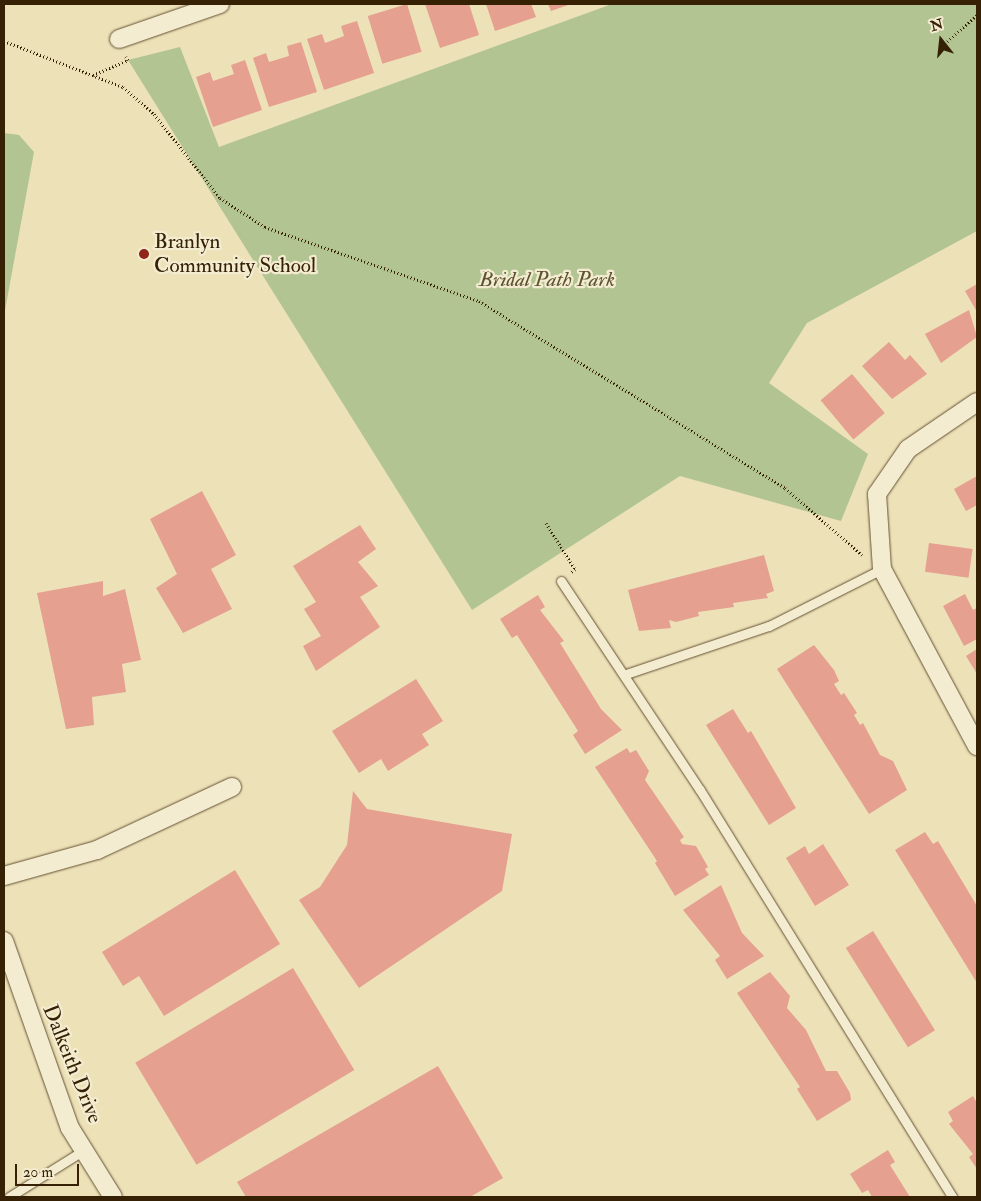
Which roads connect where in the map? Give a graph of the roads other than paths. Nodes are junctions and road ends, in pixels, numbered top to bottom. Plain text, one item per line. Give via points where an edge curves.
1 (214, 5) edge
2 (120, 40) road end
3 (977, 402) edge
4 (882, 570) junction
5 (561, 581) road end
6 (626, 674) junction
7 (977, 746) edge
8 (232, 787) dead end
9 (4, 876) edge
10 (4, 941) edge
11 (84, 1150) junction
12 (9, 1197) edge
13 (113, 1197) edge
14 (952, 1197) edge

1 - 2 street
3 - 4 street via 908,449 878,494
4 - 6 lane via 769,626
4 - 7 street
5 - 6 lane
6 - 14 lane
8 - 9 street via 97,850
10 - 11 street, Dalkeith Drive via 70,1128
11 - 12 lane
11 - 13 street, Dalkeith Drive

